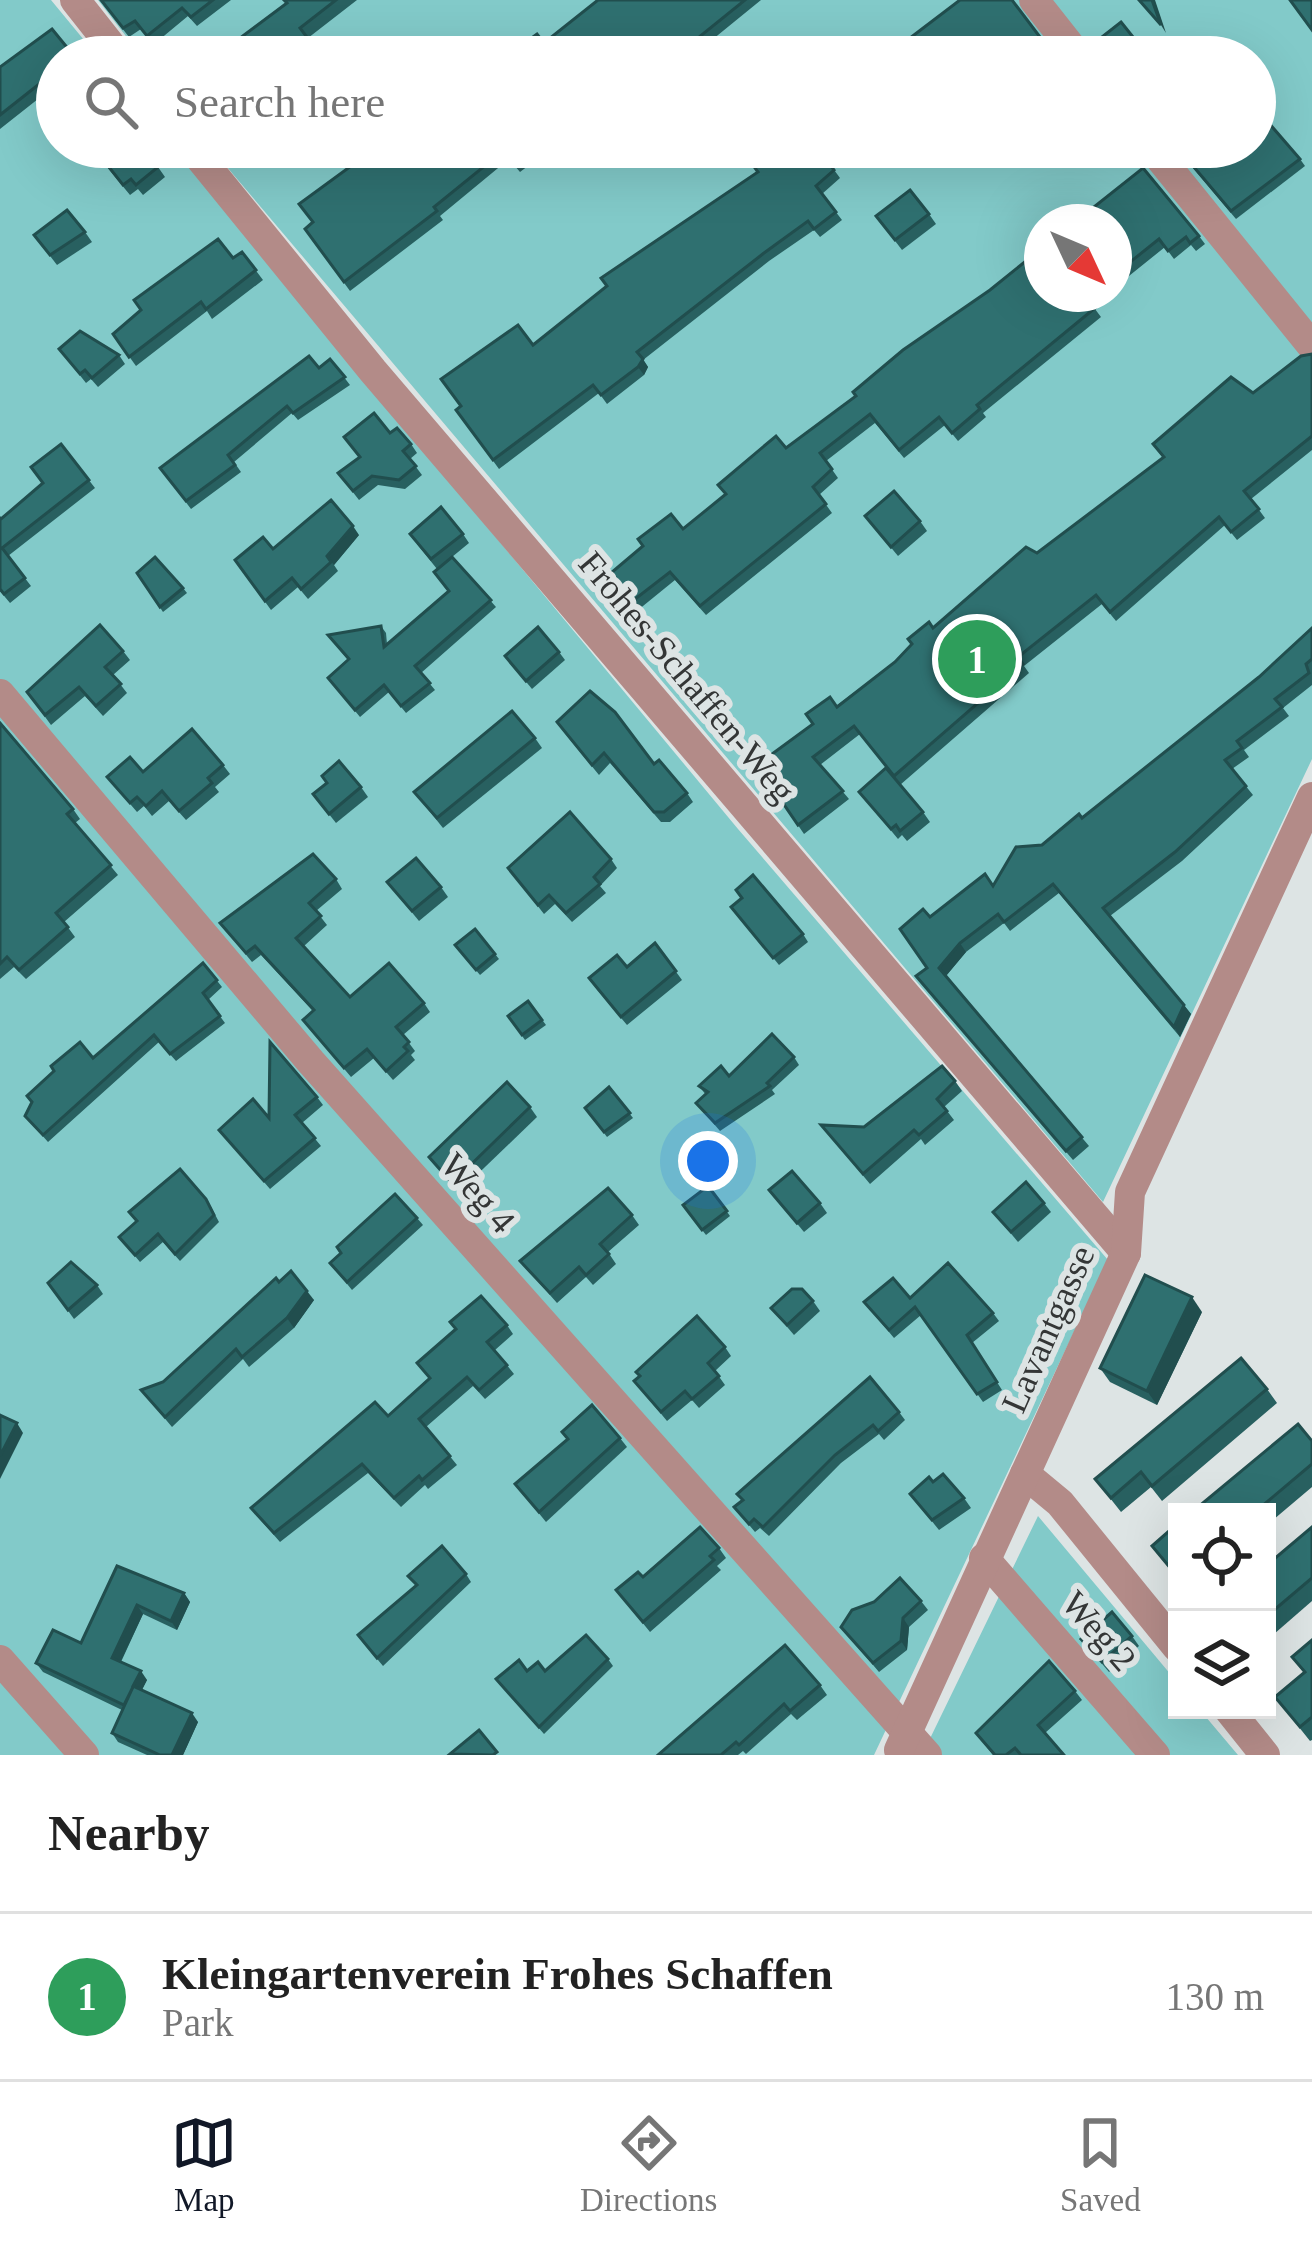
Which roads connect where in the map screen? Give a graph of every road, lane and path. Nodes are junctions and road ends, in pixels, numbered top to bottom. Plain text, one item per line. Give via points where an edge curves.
1 (75, 0) edge
2 (1034, 0) edge
3 (103, 36) edge
4 (1062, 36) edge
5 (208, 168) edge
6 (1168, 168) edge
7 (1312, 346) edge
8 (0, 694) edge
9 (1312, 797) edge
10 (1126, 1253) junction
11 (1025, 1474) junction
12 (984, 1558) junction
13 (1168, 1636) edge
14 (0, 1660) edge
15 (1236, 1719) edge
16 (909, 1749) edge
17 (84, 1755) edge
18 (1155, 1755) edge
19 (1265, 1755) edge

1 - 3 street
2 - 4 street
5 - 10 street, Frohes-Schaffen-Weg
6 - 7 street
8 - 16 street, Weg 4
9 - 10 street, Lavantgasse via 1130,1192
10 - 11 street, Lavantgasse
11 - 12 street, Lavantgasse
11 - 13 street via 1060,1503
12 - 16 street, Lavantgasse
12 - 18 street, Weg 2
14 - 17 street
15 - 19 street

